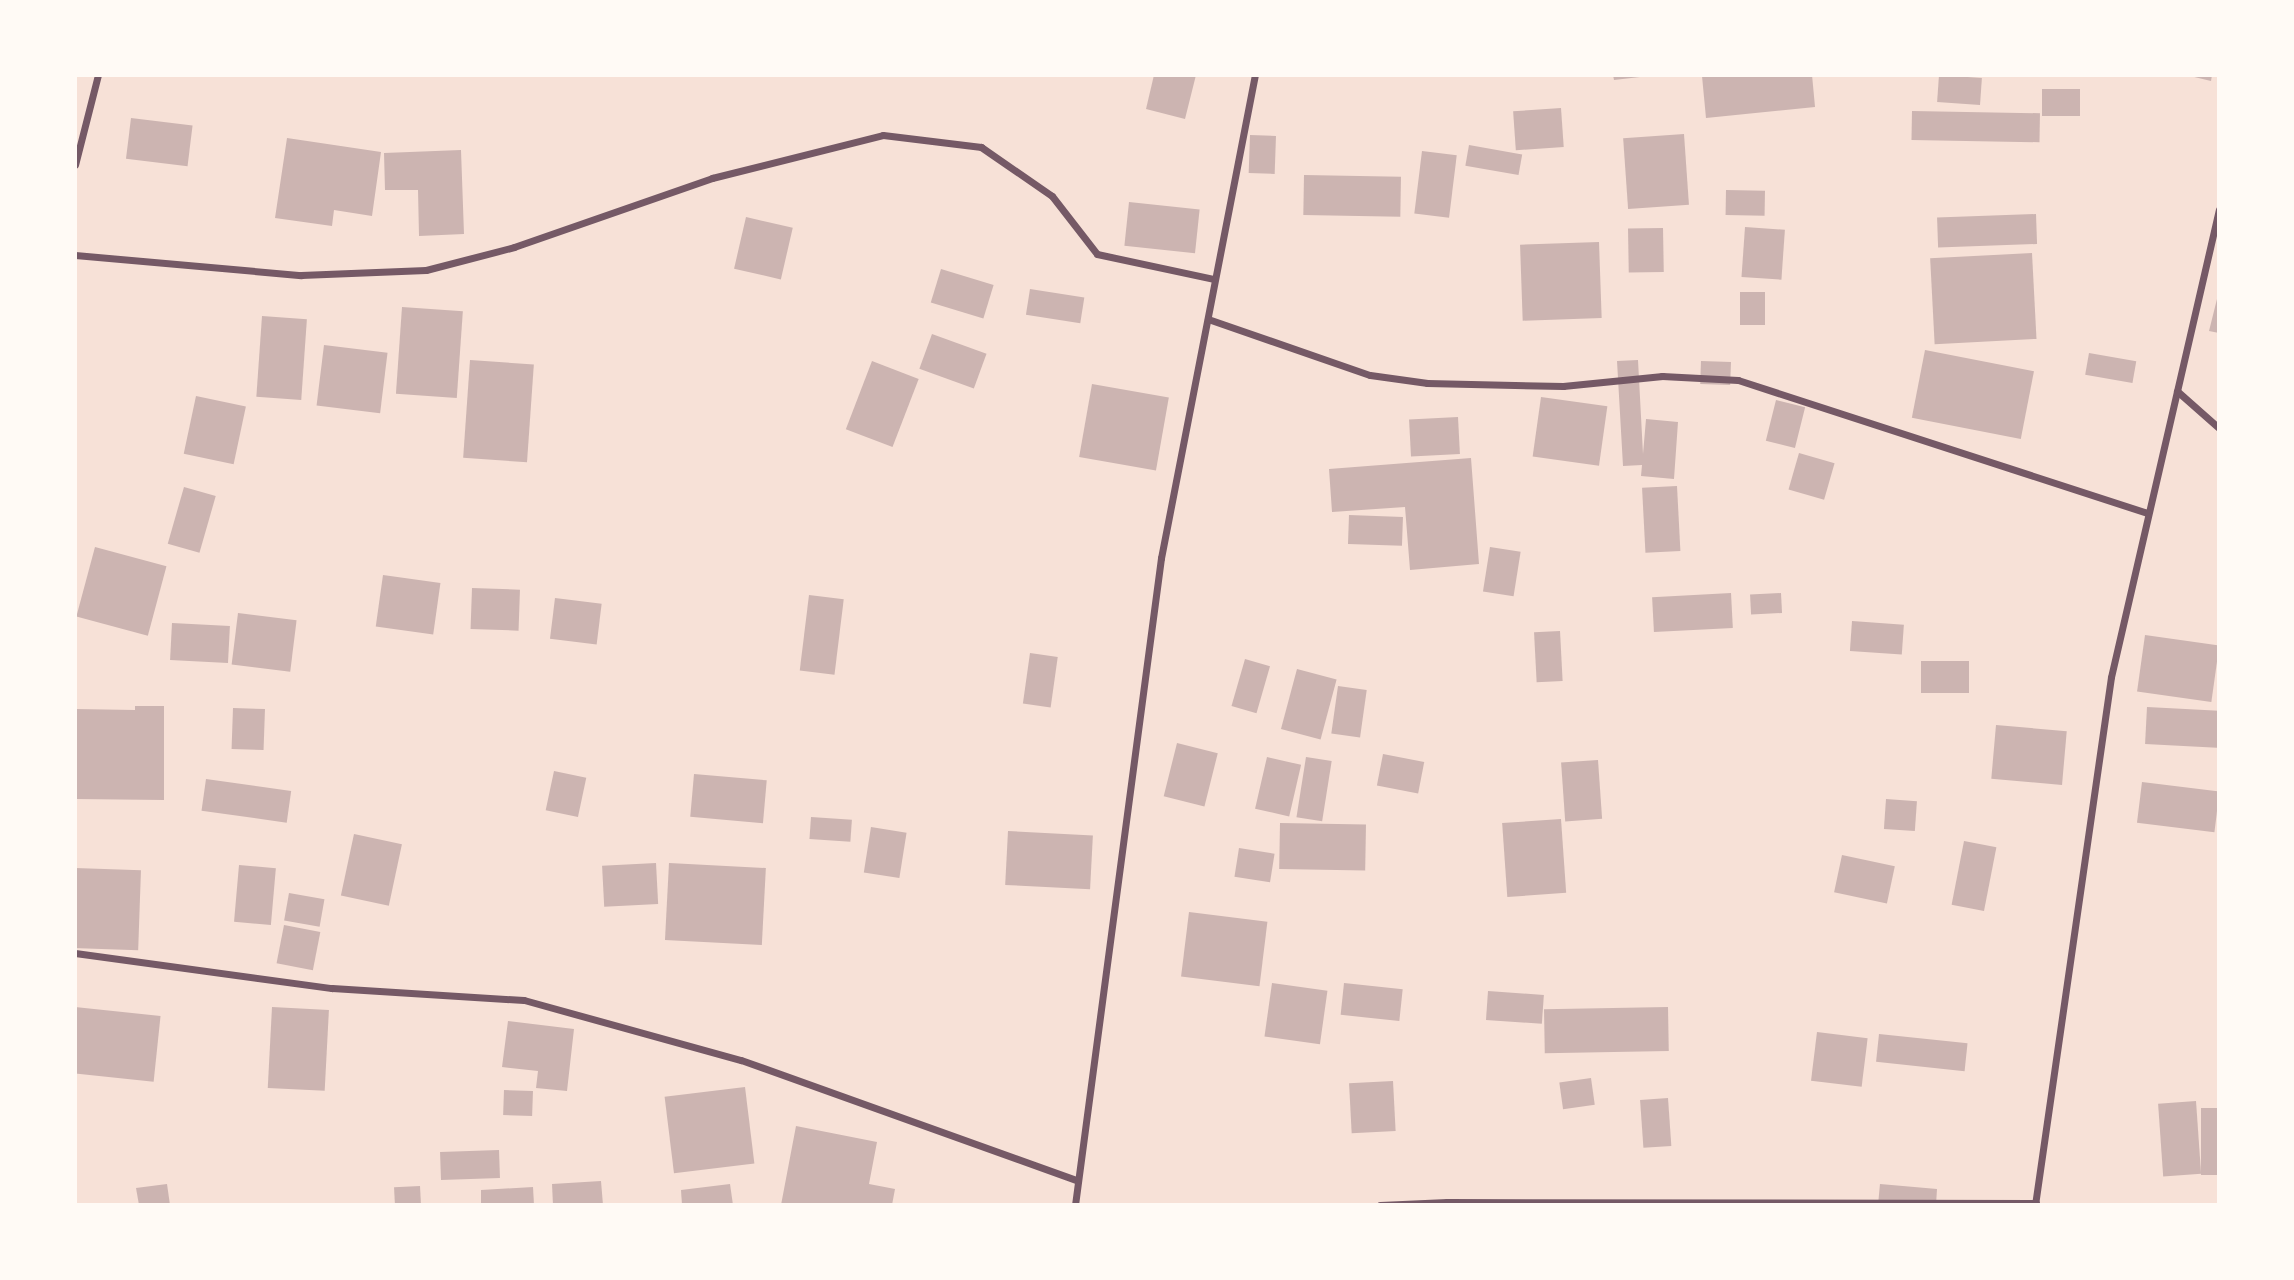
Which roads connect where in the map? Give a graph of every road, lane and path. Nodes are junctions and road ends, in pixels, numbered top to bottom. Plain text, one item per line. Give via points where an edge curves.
1 (98, 75) edge
2 (1255, 75) edge
3 (75, 165) edge
4 (2219, 209) edge
5 (75, 254) edge
6 (1214, 279) junction
7 (1208, 319) junction
8 (2176, 391) junction
9 (2219, 428) edge
10 (2148, 513) junction
11 (75, 953) edge
12 (1077, 1180) junction
13 (2036, 1204) edge
14 (1075, 1205) edge
15 (1380, 1205) edge

1 - 3 street
2 - 6 street
4 - 8 street
5 - 6 street via 301,275 426,270 514,247 712,178 883,135 981,147 1052,196 1097,254
6 - 7 street
7 - 10 street via 1370,375 1427,383 1563,386 1662,376 1738,380
7 - 12 street via 1161,558
8 - 9 street
8 - 10 street
10 - 13 street via 2110,677
11 - 12 street via 332,988 524,1000 741,1060
12 - 14 street
13 - 15 street

